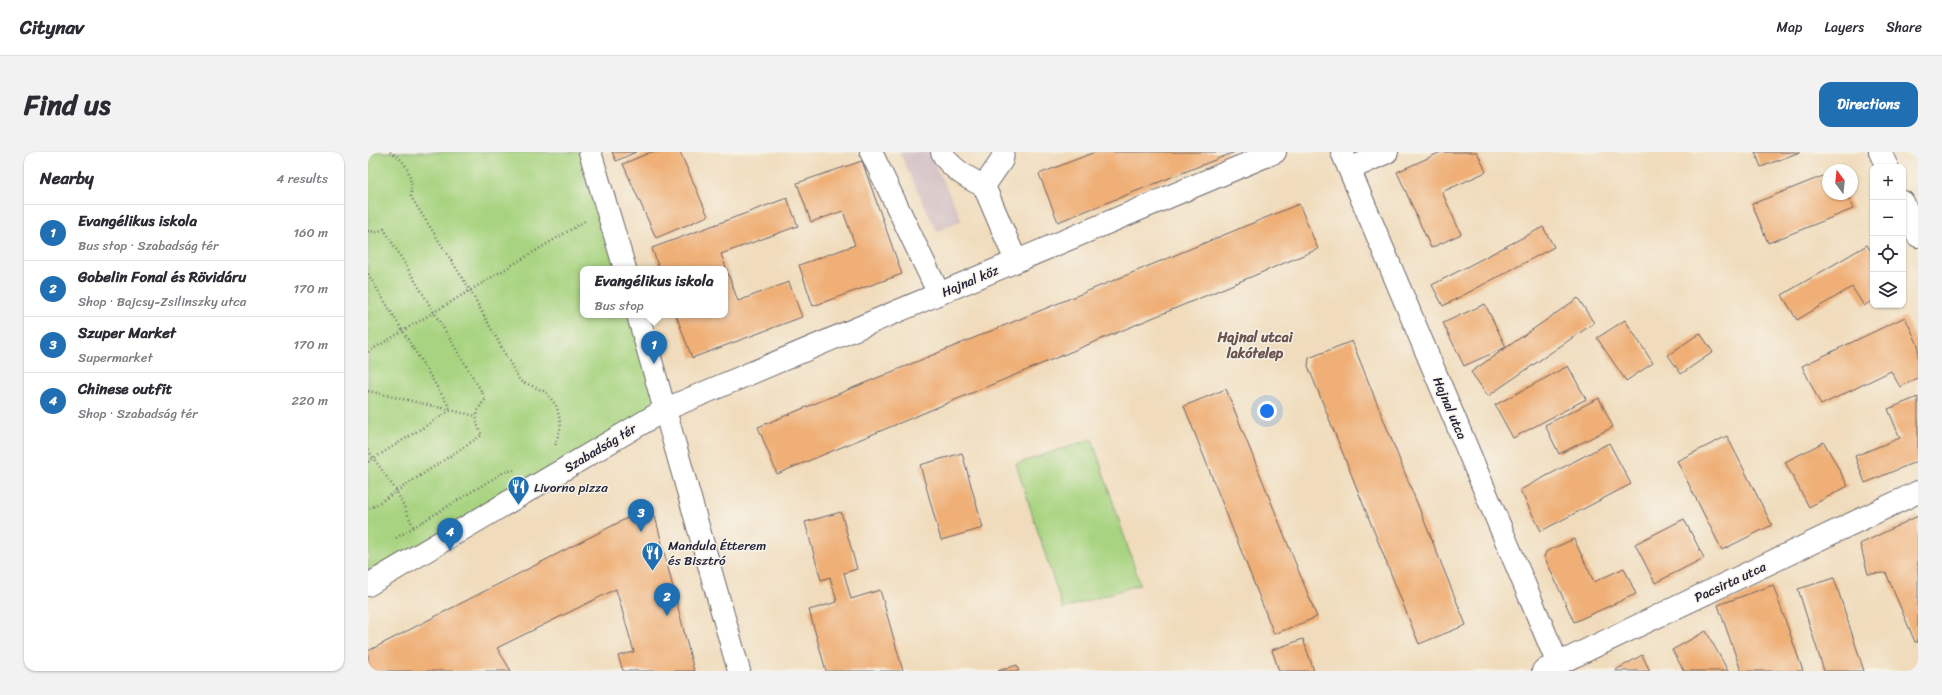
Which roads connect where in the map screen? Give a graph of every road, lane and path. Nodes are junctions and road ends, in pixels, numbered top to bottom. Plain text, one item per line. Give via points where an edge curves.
1 (390, 152) edge
2 (590, 152) edge
3 (871, 152) edge
4 (942, 152) edge
5 (1003, 152) edge
6 (1275, 152) edge
7 (1387, 152) edge
8 (1880, 152) edge
9 (1346, 161) edge
10 (1886, 164) edge
11 (984, 186) junction
12 (607, 208) junction
13 (1906, 209) edge
14 (368, 231) edge
15 (1918, 236) edge
16 (1016, 261) junction
17 (624, 266) edge
18 (368, 274) edge
19 (470, 290) junction
20 (939, 294) junction
21 (434, 313) junction
22 (639, 318) edge
23 (402, 332) junction
24 (368, 352) edge
25 (368, 391) edge
26 (666, 409) junction
27 (451, 410) junction
28 (476, 416) junction
29 (368, 450) edge
30 (551, 451) dead end
31 (373, 458) junction
32 (368, 462) edge
33 (517, 469) dead end
34 (397, 492) junction
35 (1918, 492) edge
36 (368, 510) edge
37 (414, 527) junction
38 (394, 539) dead end
39 (427, 550) junction
40 (368, 585) edge
41 (1551, 667) edge
42 (739, 671) edge

1 - 19 path via 408,168 412,180 411,197
2 - 12 street
3 - 20 street
4 - 11 street via 945,158 969,179
5 - 11 street via 1002,160
6 - 16 street, Hajnal köz
7 - 9 street
8 - 10 street
9 - 41 street, Hajnal utca
11 - 16 street
12 - 17 street
12 - 19 path
13 - 15 street
14 - 21 path via 384,229
16 - 20 street, Hajnal köz
18 - 23 path
19 - 21 path
19 - 30 path via 520,381 546,392 558,407 561,426
20 - 26 street, Hajnal köz
21 - 23 path
21 - 28 path via 486,399 480,405
22 - 26 street
23 - 24 path
23 - 27 path
25 - 27 path
26 - 39 street, Szabadság tér
26 - 42 street
27 - 28 path
27 - 31 path
28 - 34 path via 477,427 482,435
29 - 31 path
31 - 32 path
31 - 34 path
33 - 37 path via 504,472
34 - 36 path
34 - 37 path
35 - 41 street, Pacsirta utca
37 - 38 path
37 - 39 path
39 - 40 street, Szabadság tér

